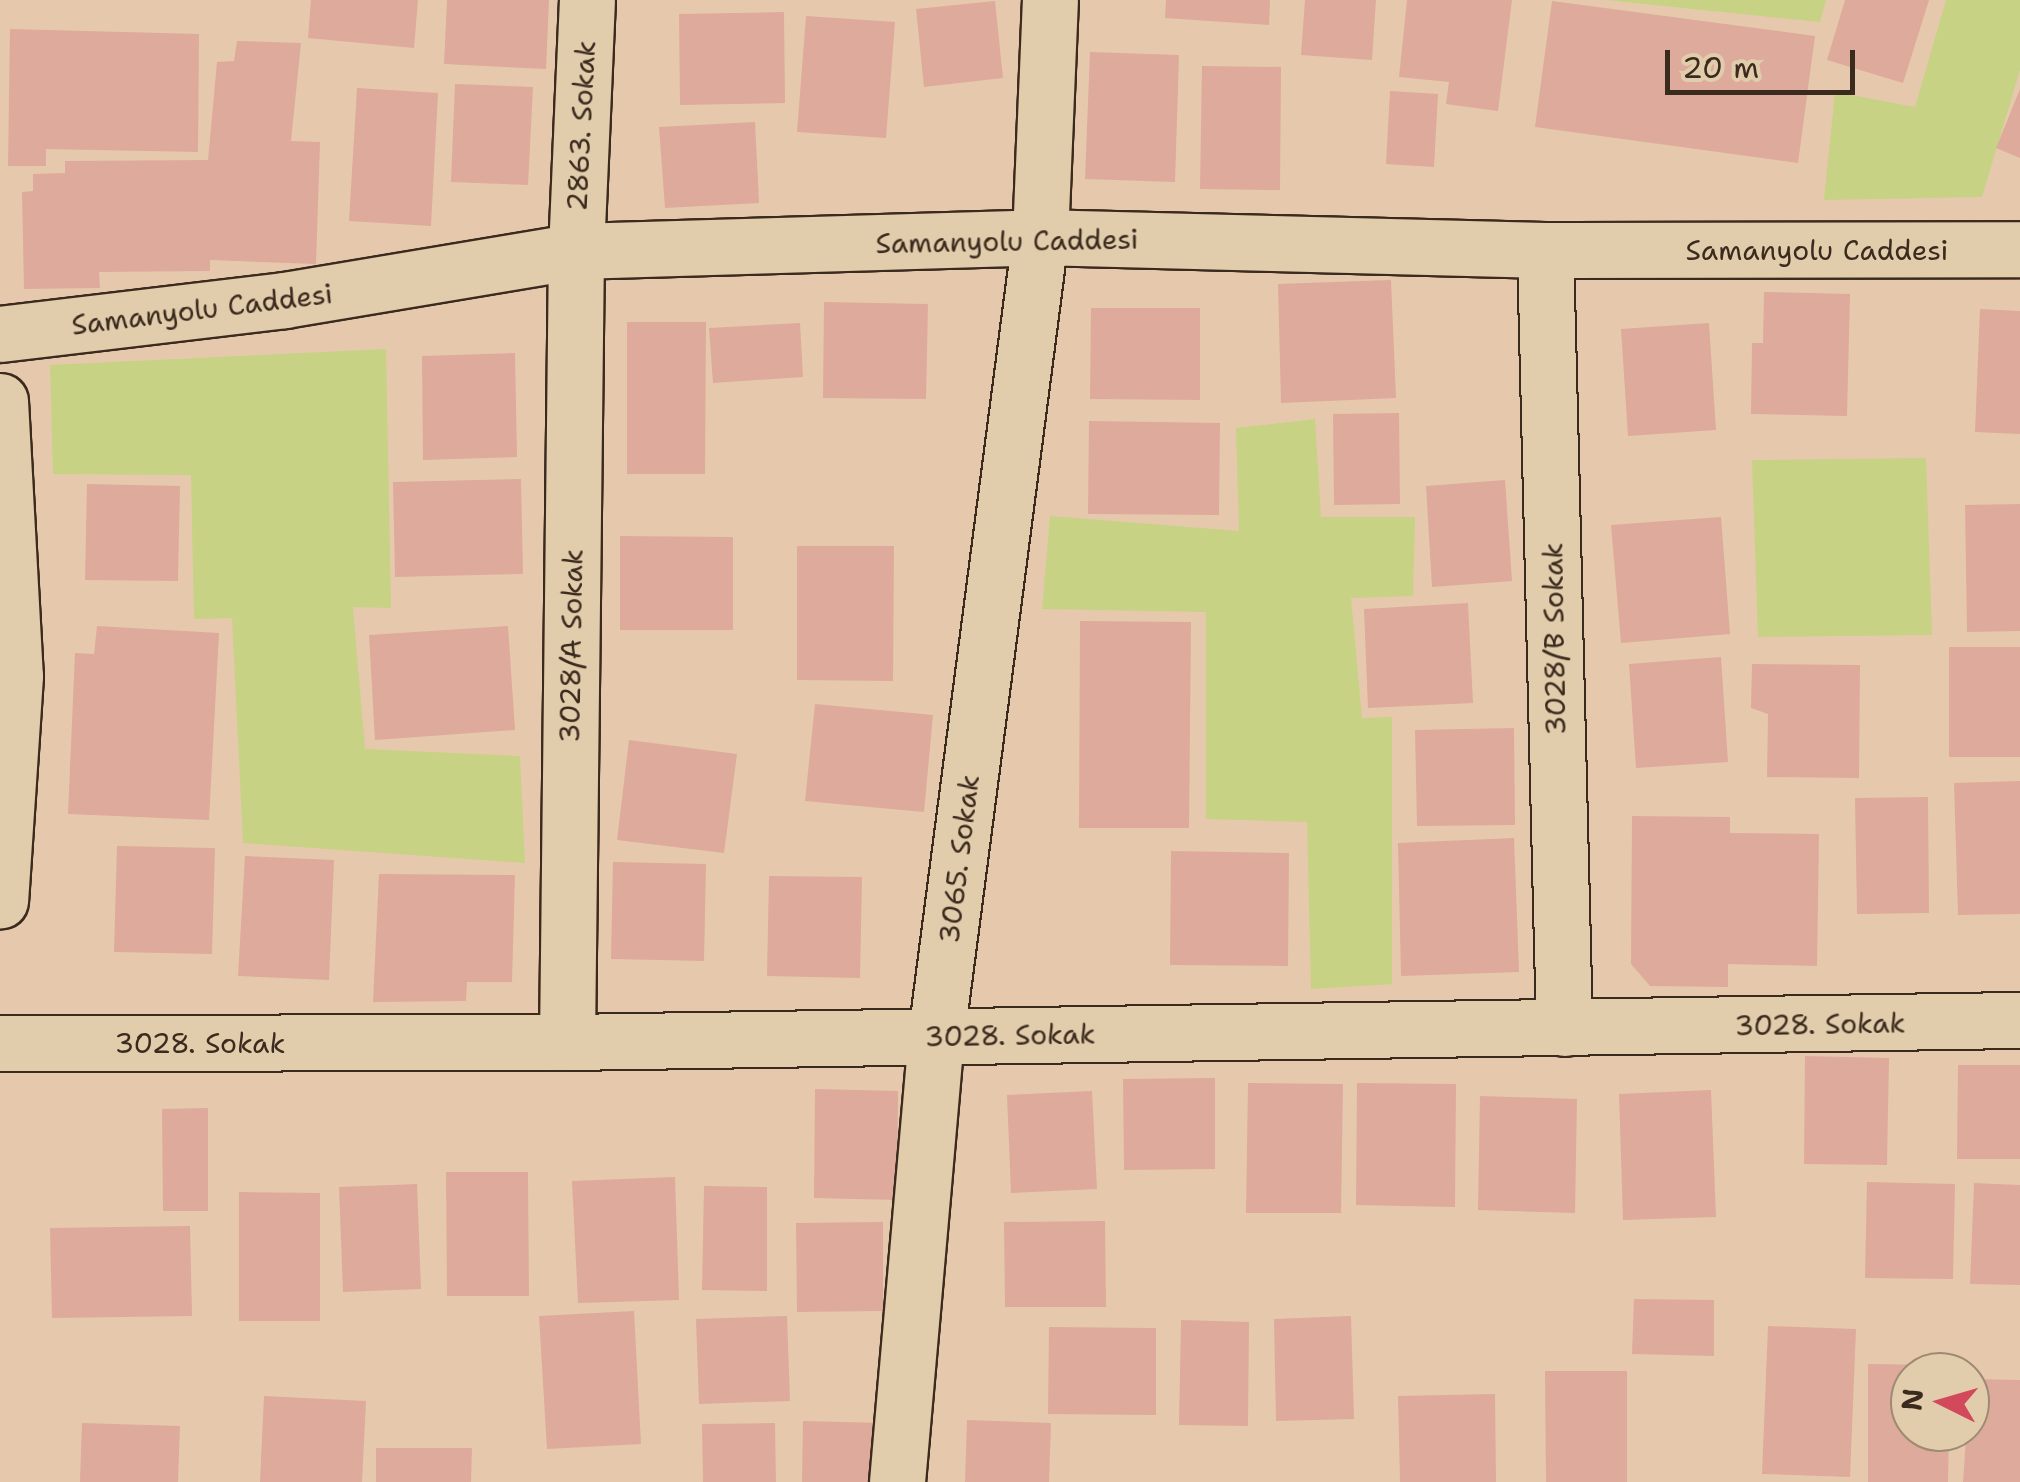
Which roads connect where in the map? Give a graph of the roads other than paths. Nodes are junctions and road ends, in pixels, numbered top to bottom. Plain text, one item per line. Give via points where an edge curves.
1 (586, 0) edge
2 (1050, 0) edge
3 (1040, 238) junction
4 (2020, 249) edge
5 (1545, 250) junction
6 (576, 251) junction
7 (0, 334) edge
8 (0, 401) edge
9 (0, 900) edge
10 (2020, 1020) edge
11 (1564, 1028) junction
12 (936, 1036) junction
13 (567, 1042) junction
14 (0, 1043) edge
15 (897, 1482) edge

1 - 6 street, 2863. Sokak
2 - 3 street, 3065. Sokak
3 - 5 street, Samanyolu Caddesi
3 - 6 street, Samanyolu Caddesi
3 - 12 street, 3065. Sokak
4 - 5 street, Samanyolu Caddesi
5 - 11 street, 3028/B Sokak
6 - 7 street, Samanyolu Caddesi via 284,300
6 - 13 street, 3028/A Sokak
8 - 9 street via 15,676
10 - 11 street, 3028. Sokak
11 - 12 street, 3028. Sokak
12 - 13 street, 3028. Sokak
12 - 15 street, 3065. Sokak
13 - 14 street, 3028. Sokak

